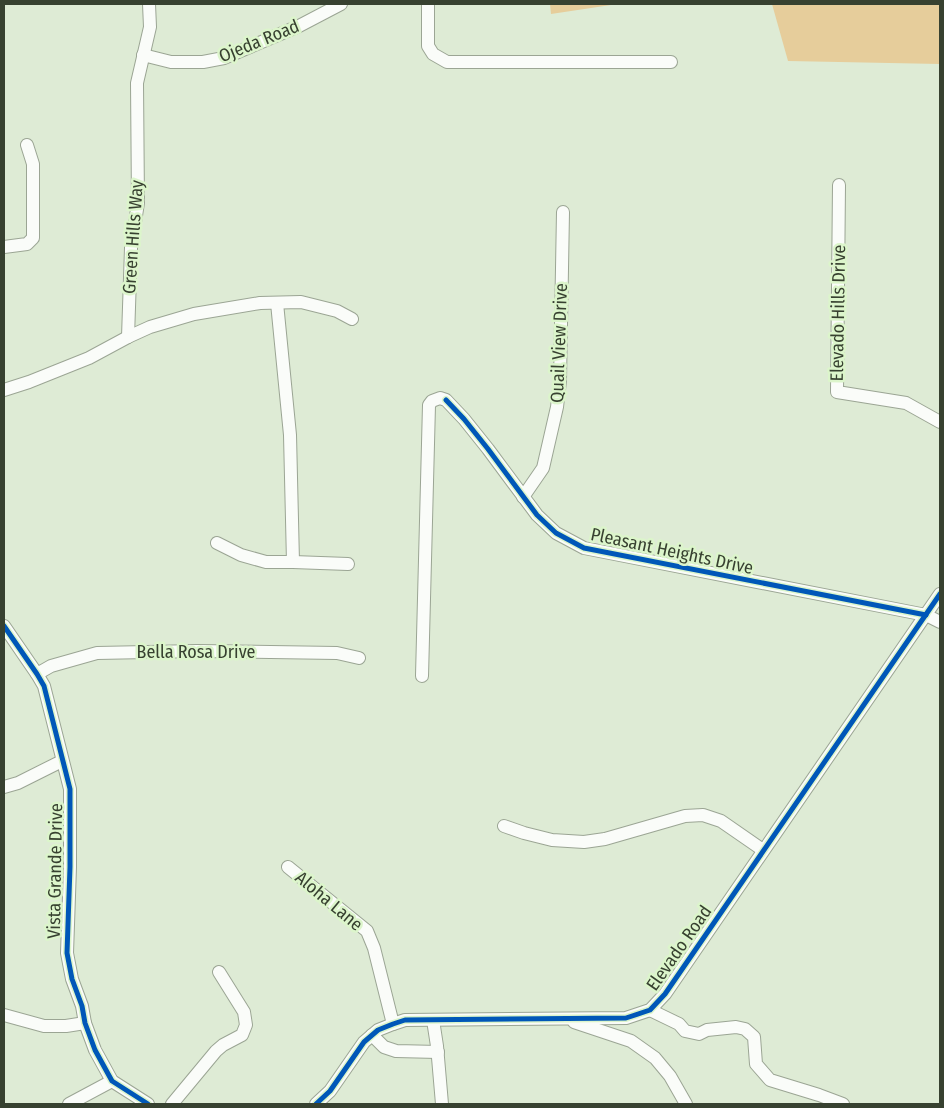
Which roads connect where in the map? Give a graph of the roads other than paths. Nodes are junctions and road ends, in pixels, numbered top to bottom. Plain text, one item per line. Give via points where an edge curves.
1 (149, 4) edge
2 (341, 4) edge
3 (428, 4) edge
4 (143, 55) junction
5 (671, 62) dead end
6 (27, 145) dead end
7 (840, 185) dead end
8 (563, 212) dead end
9 (4, 247) edge
10 (277, 303) junction
11 (352, 319) dead end
12 (128, 337) junction
13 (4, 390) edge
14 (940, 422) edge
15 (524, 497) junction
16 (217, 543) dead end
17 (293, 562) junction
18 (348, 564) dead end
19 (940, 594) edge
20 (926, 615) junction
21 (940, 622) edge
22 (4, 626) edge
23 (358, 658) dead end
24 (37, 674) junction
25 (422, 676) dead end
26 (62, 760) junction
27 (4, 787) edge
28 (504, 826) dead end
29 (764, 850) junction
30 (288, 867) dead end
31 (218, 972) dead end
32 (650, 1010) junction
33 (4, 1015) edge
34 (565, 1018) junction
35 (433, 1020) junction
36 (85, 1023) junction
37 (392, 1024) junction
38 (372, 1035) junction
39 (438, 1052) junction
40 (112, 1080) junction
41 (69, 1104) edge
42 (148, 1104) edge
43 (172, 1104) edge
44 (316, 1104) edge
45 (442, 1104) edge
46 (686, 1104) edge
47 (843, 1104) edge

1 - 4 street, Green Hills Way via 150,27
2 - 4 street, Ojeda Road via 224,58 171,62
3 - 5 street via 428,46 433,54 447,62
4 - 12 street, Green Hills Way via 137,83 138,203 131,248
6 - 9 street via 33,164 33,238 27,244
7 - 14 street, Elevado Hills Drive via 837,392 906,403
8 - 15 street, Quail View Drive via 557,407 543,468
10 - 11 street via 301,302 337,311
10 - 12 street via 194,314
10 - 17 street via 290,435
12 - 13 street via 89,358
15 - 20 street, Pleasant Heights Drive via 556,533 584,548
15 - 25 street, Pleasant Heights Drive via 446,400 432,401 429,405
16 - 17 street via 241,555 266,562
17 - 18 street
19 - 20 street, Elevado Road
20 - 21 street, Pleasant Heights Drive
20 - 29 street, Elevado Road
22 - 24 street, Vista Grande Drive
23 - 24 street, Bella Rosa Drive via 337,653 96,653 51,666
24 - 26 street, Vista Grande Drive via 44,686
26 - 27 street
26 - 36 street, Vista Grande Drive via 70,789 67,953
28 - 29 street via 552,840 584,842 685,816 703,816 721,821
29 - 32 street, Elevado Road via 665,994
30 - 37 street, Aloha Lane via 367,931
31 - 43 street via 244,1012 246,1025 242,1035 216,1051
32 - 34 street, Elevado Road via 626,1018
32 - 47 street via 685,1031 699,1034 706,1030 745,1029 754,1038 756,1064 770,1080
33 - 36 street via 44,1026
34 - 35 street, Elevado Road
34 - 46 street via 630,1041 655,1058
35 - 37 street, Elevado Road via 405,1020
35 - 39 street
36 - 40 street, Vista Grande Drive via 95,1050
37 - 38 street, Elevado Road
38 - 39 street via 384,1047 396,1051
38 - 44 street, Elevado Road via 330,1091
39 - 45 street
40 - 41 street
40 - 42 street, Vista Grande Drive

